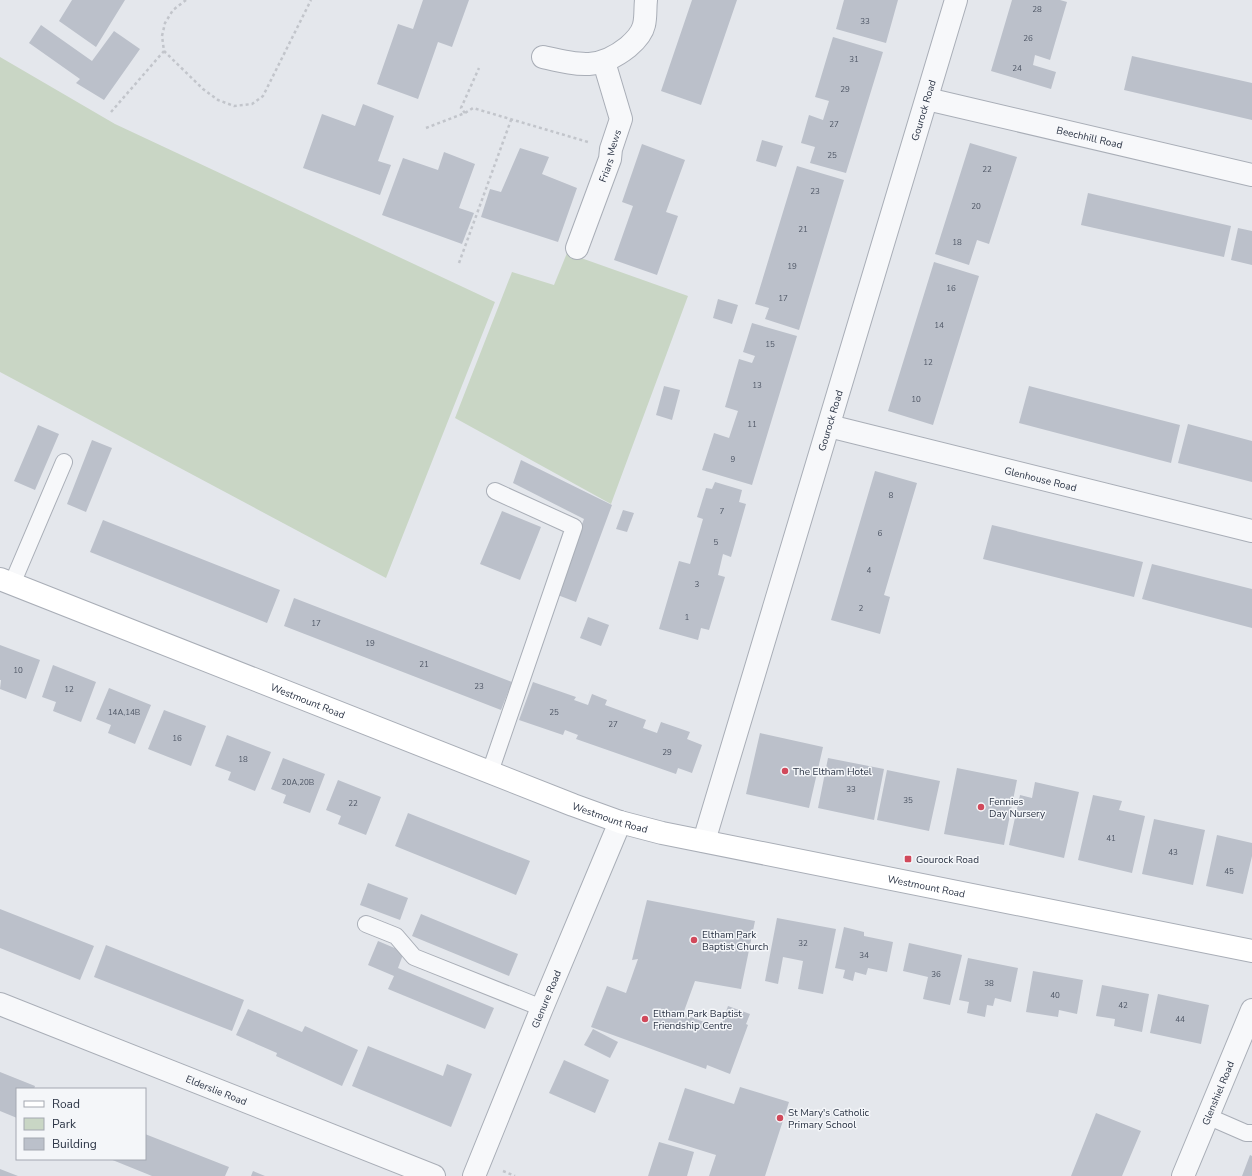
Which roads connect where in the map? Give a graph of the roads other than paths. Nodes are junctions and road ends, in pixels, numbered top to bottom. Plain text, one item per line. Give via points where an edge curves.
1 (646, 0) edge
2 (956, 0) edge
3 (543, 57) dead end
4 (604, 62) junction
5 (927, 99) junction
6 (1252, 175) edge
7 (577, 248) dead end
8 (829, 426) junction
9 (64, 462) dead end
10 (495, 491) dead end
11 (1252, 531) edge
12 (6, 581) edge
13 (490, 772) junction
14 (620, 822) junction
15 (704, 841) junction
16 (366, 924) dead end
17 (1252, 951) edge
18 (0, 1004) edge
19 (542, 1008) junction
20 (1252, 1010) edge
21 (1208, 1116) junction
22 (1252, 1133) edge
23 (434, 1176) edge
24 (474, 1176) edge
25 (1182, 1176) edge

1 - 4 street via 644,26 637,39 618,55
2 - 5 street, Gourock Road
3 - 4 street via 586,65
4 - 7 street, Friars Mews via 621,119 610,159
5 - 6 street, Beechhill Road
5 - 8 street, Gourock Road
8 - 11 street, Glenhouse Road
8 - 15 street, Gourock Road
9 - 12 lane
10 - 13 lane via 574,527
12 - 13 street, Westmount Road
13 - 14 street, Westmount Road
14 - 15 street, Westmount Road
14 - 19 street, Glenure Road
15 - 17 street, Westmount Road
16 - 19 lane via 396,936 414,957
18 - 23 street, Elderslie Road
19 - 24 street, Glenure Road
20 - 21 street, Glenshiel Road
21 - 22 lane via 1246,1133
21 - 25 street, Glenshiel Road

